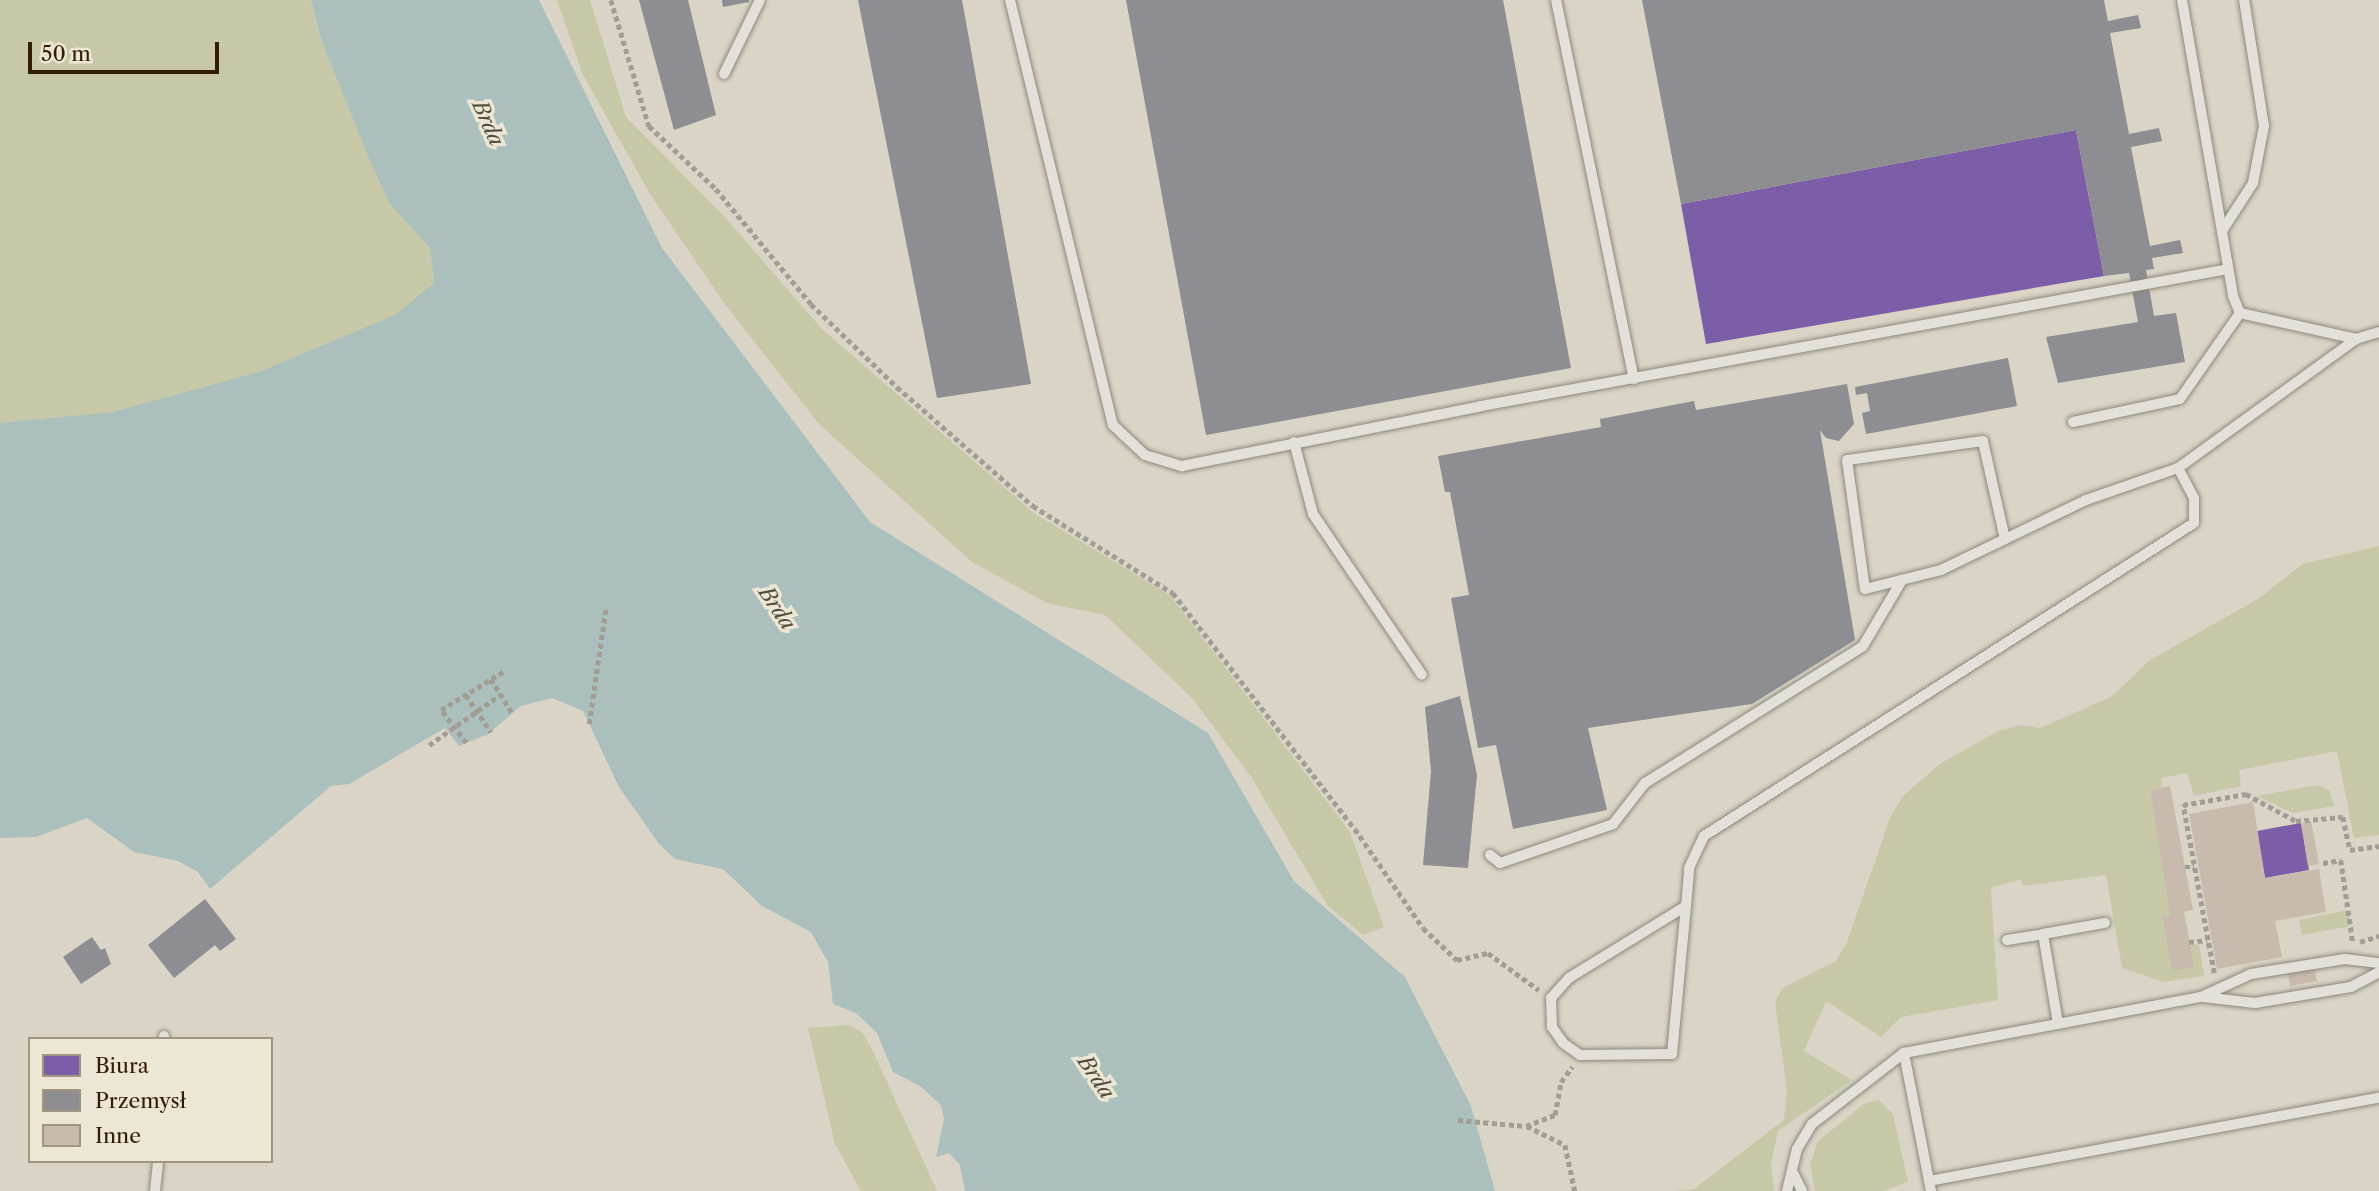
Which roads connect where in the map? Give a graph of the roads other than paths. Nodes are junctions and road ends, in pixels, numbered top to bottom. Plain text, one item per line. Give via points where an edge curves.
1 (760, 0) edge
2 (1010, 0) edge
3 (1556, 0) edge
4 (2182, 0) edge
5 (2244, 0) edge
6 (724, 74) dead end
7 (2222, 231) junction
8 (2228, 269) junction
9 (2240, 313) junction
10 (2379, 332) edge
11 (2356, 339) junction
12 (1634, 379) junction
13 (2073, 422) dead end
14 (1294, 442) junction
15 (2178, 468) junction
16 (2005, 539) junction
17 (1902, 580) junction
18 (1422, 675) dead end
19 (1490, 855) dead end
20 (1686, 906) junction
21 (2105, 923) dead end
22 (2043, 934) junction
23 (2007, 940) dead end
24 (2379, 962) edge
25 (2379, 972) edge
26 (2201, 997) junction
27 (2058, 1024) junction
28 (1904, 1053) junction
29 (2379, 1098) edge
30 (158, 1163) edge
31 (1792, 1171) junction
32 (1930, 1186) edge
33 (155, 1191) edge
34 (1787, 1191) edge
35 (1802, 1191) edge

1 - 6 lane
2 - 14 lane via 1113,425 1144,455 1182,466
3 - 12 lane
4 - 7 lane
5 - 7 lane via 2264,126 2253,183
7 - 8 lane
8 - 9 lane
8 - 12 lane
9 - 11 lane
9 - 13 lane via 2180,398
10 - 11 lane
11 - 15 lane
12 - 14 lane
14 - 18 lane via 1313,514
15 - 16 lane via 2086,500
15 - 20 lane via 2194,498 2194,523 1704,836 1689,868
16 - 17 lane via 1941,570
16 - 17 lane via 1983,441 1847,460 1864,589
17 - 19 lane via 1863,646 1645,783 1612,824 1500,863
20 - 20 lane via 1672,1054 1580,1055 1563,1043 1552,1027 1551,998 1569,978
21 - 22 lane
22 - 23 lane
22 - 27 lane
24 - 26 lane via 2345,958 2250,974
25 - 26 lane via 2351,987 2255,1003
26 - 27 lane
27 - 28 lane
28 - 31 lane via 1812,1124 1797,1149
28 - 32 lane
29 - 32 lane
30 - 33 lane
31 - 34 lane
31 - 35 lane

